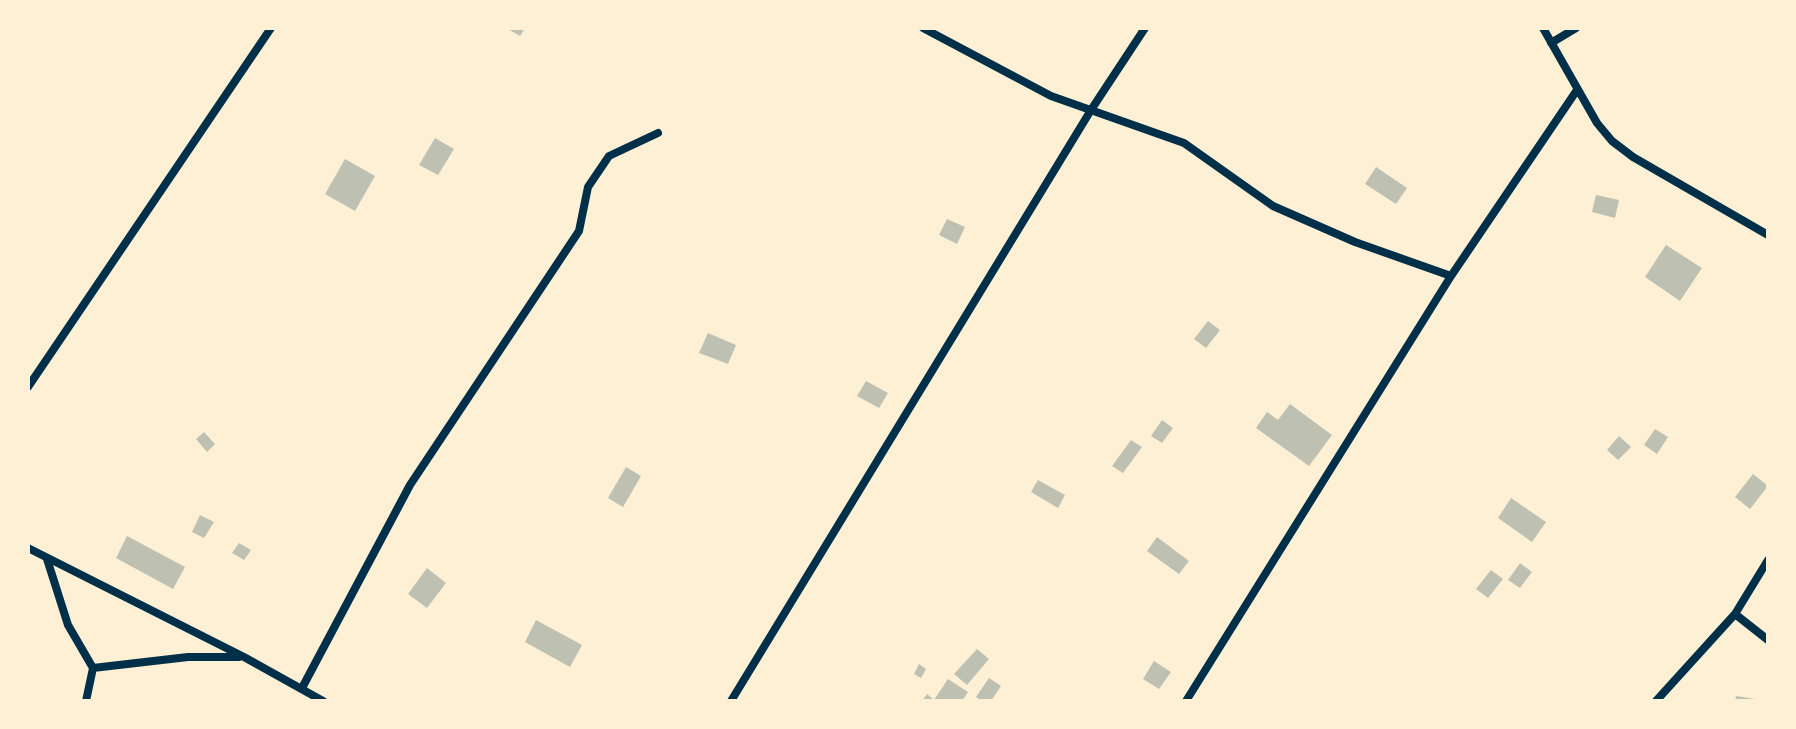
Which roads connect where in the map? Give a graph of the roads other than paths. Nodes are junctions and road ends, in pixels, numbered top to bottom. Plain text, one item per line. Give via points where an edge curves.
1 (271, 28) edge
2 (923, 28) edge
3 (1145, 28) edge
4 (1543, 28) edge
5 (1576, 28) edge
6 (1551, 43) junction
7 (1577, 90) junction
8 (1091, 110) junction
9 (658, 133) dead end
10 (1768, 235) edge
11 (1451, 276) junction
12 (28, 387) edge
13 (28, 548) edge
14 (47, 559) junction
15 (1768, 560) edge
16 (1735, 614) junction
17 (1768, 640) edge
18 (244, 657) junction
19 (93, 668) junction
20 (302, 688) junction
21 (86, 701) edge
22 (323, 701) edge
23 (731, 701) edge
24 (1186, 701) edge
25 (1656, 701) edge

1 - 12 street
2 - 8 street via 1051,96
3 - 8 street
4 - 6 street
5 - 6 street
6 - 7 street
7 - 10 street via 1612,141 1633,157
7 - 11 street
8 - 11 street via 1184,143 1273,206
8 - 23 street
9 - 20 street via 609,156 588,187 579,231 410,485
11 - 24 street
13 - 14 street
14 - 18 street
14 - 19 street via 68,625
15 - 16 street
16 - 17 street
16 - 25 street
18 - 19 street via 188,657
18 - 20 street
19 - 21 street
20 - 22 street

